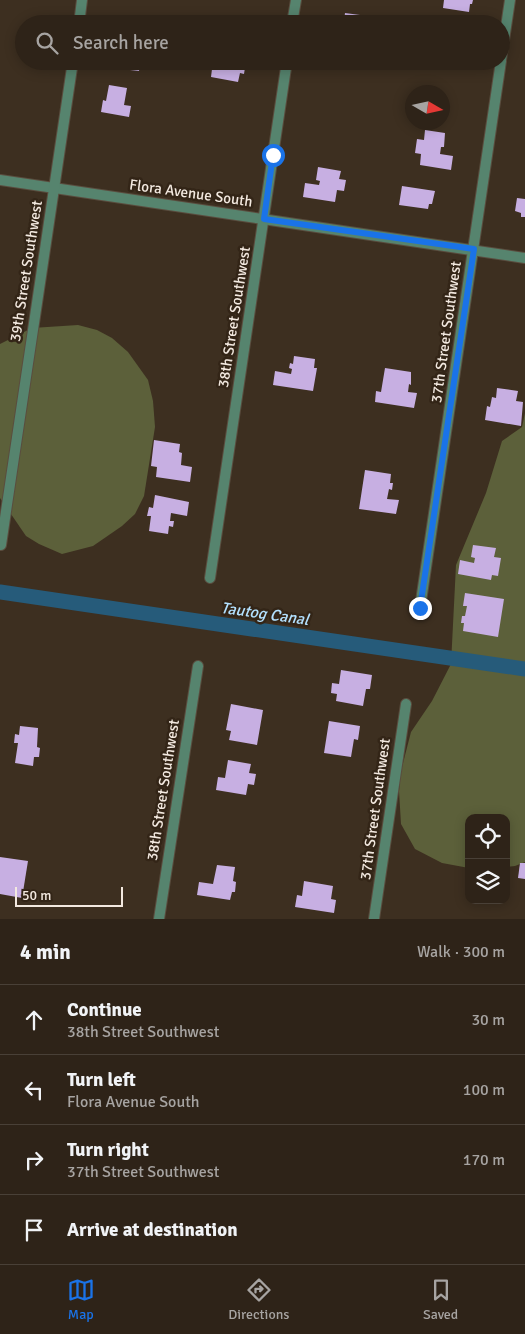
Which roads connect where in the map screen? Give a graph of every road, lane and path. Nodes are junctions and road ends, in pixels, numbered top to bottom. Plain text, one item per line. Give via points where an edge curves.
1 (82, 0) edge
2 (296, 0) edge
3 (510, 0) edge
4 (80, 15) edge
5 (294, 15) edge
6 (508, 15) edge
7 (72, 70) edge
8 (286, 70) edge
9 (500, 70) edge
10 (0, 180) edge
11 (54, 188) junction
12 (264, 219) junction
13 (474, 249) junction
14 (525, 258) edge
15 (1, 545) edge
16 (210, 578) dead end
17 (420, 608) dead end
18 (198, 666) dead end
19 (406, 704) dead end
20 (159, 919) edge
21 (374, 919) edge

1 - 4 street
2 - 5 street
3 - 6 street, 37th Street Southwest
7 - 11 street, 39th Street Southwest
8 - 12 street, 38th Street Southwest
9 - 13 street, 37th Street Southwest
10 - 11 street, Flora Avenue South
11 - 12 street, Flora Avenue South
11 - 15 street, 39th Street Southwest
12 - 13 street, Flora Avenue South
12 - 16 street, 38th Street Southwest
13 - 14 street, Flora Avenue South
13 - 17 street, 37th Street Southwest
18 - 20 street, 38th Street Southwest
19 - 21 street, 37th Street Southwest

